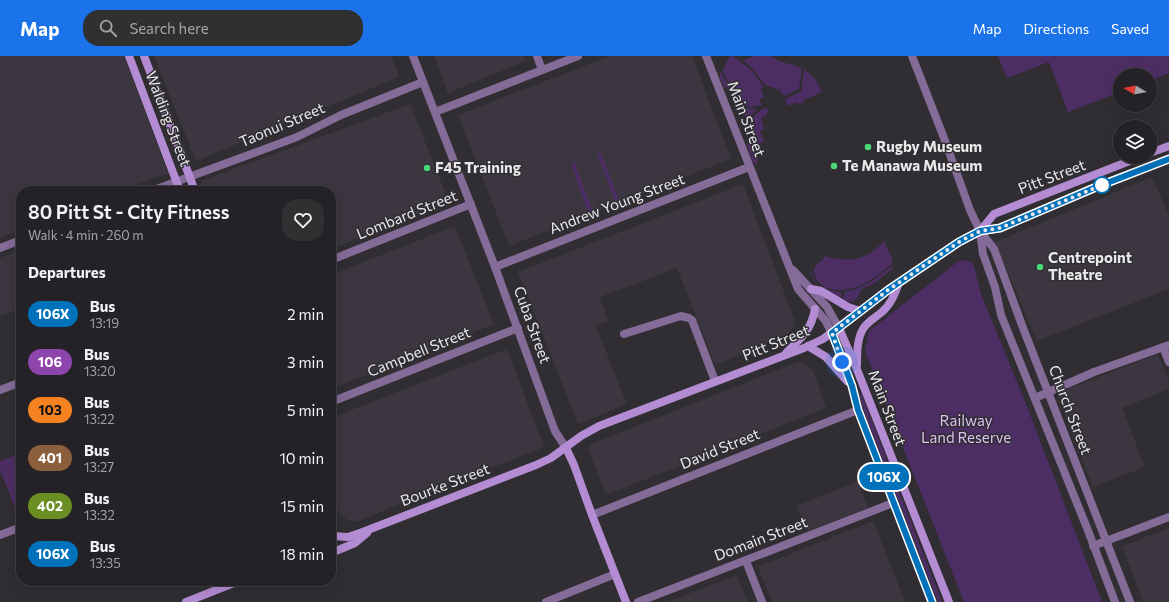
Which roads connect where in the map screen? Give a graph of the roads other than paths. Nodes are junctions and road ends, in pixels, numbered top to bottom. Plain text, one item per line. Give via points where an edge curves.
1 (129, 56) edge
2 (144, 56) edge
3 (413, 56) edge
4 (537, 56) edge
5 (578, 56) edge
6 (706, 56) edge
7 (912, 56) edge
8 (542, 70) junction
9 (423, 82) junction
10 (435, 112) junction
11 (1169, 146) edge
12 (1157, 150) edge
13 (1169, 158) edge
14 (1123, 164) edge
15 (1126, 164) edge
16 (749, 167) junction
17 (1131, 174) junction
18 (189, 177) junction
19 (176, 182) junction
20 (165, 186) edge
21 (178, 186) edge
22 (193, 186) edge
23 (471, 204) junction
24 (980, 231) junction
25 (16, 242) edge
26 (0, 248) edge
27 (336, 258) edge
28 (786, 259) junction
29 (495, 267) junction
30 (898, 282) junction
31 (811, 290) junction
32 (816, 309) junction
33 (860, 311) junction
34 (518, 328) junction
35 (835, 330) junction
36 (624, 334) dead end
37 (808, 346) junction
38 (1166, 346) edge
39 (783, 356) junction
40 (1169, 362) edge
41 (856, 367) junction
42 (716, 381) junction
43 (16, 384) edge
44 (852, 386) junction
45 (0, 390) edge
46 (1048, 392) junction
47 (1035, 398) junction
48 (336, 400) edge
49 (858, 410) junction
50 (566, 448) junction
51 (893, 503) junction
52 (592, 515) junction
53 (1169, 517) edge
54 (374, 528) junction
55 (16, 529) edge
56 (0, 535) edge
57 (336, 536) edge
58 (1106, 541) junction
59 (1093, 546) junction
60 (336, 551) edge
61 (746, 561) junction
62 (615, 574) junction
63 (226, 586) edge
64 (186, 602) edge
65 (546, 602) edge
66 (626, 602) edge
67 (638, 602) edge
68 (762, 602) edge
69 (932, 602) edge
70 (949, 602) edge
71 (1115, 602) edge
72 (1130, 602) edge

1 - 19 main road, Walding Street
2 - 18 main road, Walding Street
3 - 9 street, Cuba Street
4 - 8 street
5 - 8 street
6 - 16 street, Main Street
7 - 24 street, Church Street via 967,204
8 - 10 street
9 - 10 street, Cuba Street
9 - 18 street, Taonui Street via 341,115 298,137
10 - 23 street, Cuba Street
11 - 12 main road
13 - 17 main road, Pitt Street
14 - 24 main road, Pitt Street via 994,214
15 - 17 main road
16 - 28 street, Main Street
16 - 29 street, Andrew Young Street
17 - 24 main road, Pitt Street via 1000,228
18 - 19 street, Taonui Street
18 - 22 main road, Walding Street
19 - 20 street, Taonui Street
19 - 21 main road, Walding Street
23 - 27 street, Lombard Street
23 - 29 street, Cuba Street
24 - 30 main road, Pitt Street
24 - 46 street, Church Street via 994,249
24 - 47 street, Church Street via 983,254 995,287 1001,315
25 - 26 street
28 - 31 street, Main Street
28 - 32 street, Main Street via 798,289
29 - 34 street, Cuba Street
30 - 33 main road, Pitt Street
30 - 41 main road via 891,302 863,329 858,343
31 - 33 main road via 821,291
31 - 35 street, Main Street via 827,307
32 - 35 street, Main Street
32 - 39 main road via 812,324 806,333
33 - 35 main road, Pitt Street
34 - 48 street, Campbell Street
34 - 50 street, Cuba Street via 555,431
35 - 37 main road, Pitt Street
35 - 41 main road, Main Street
35 - 44 main road, Main Street
36 - 42 street via 681,316 689,318
37 - 39 main road, Pitt Street
37 - 44 main road via 826,357
38 - 40 street
38 - 46 street
39 - 42 main road, Pitt Street
41 - 70 main road, Main Street
42 - 50 main road, Pitt Street via 599,426
43 - 45 street
44 - 49 main road, Main Street
46 - 47 street
46 - 58 street, Church Street
47 - 59 street, Church Street
49 - 51 main road, Main Street
49 - 52 street, David Street
50 - 52 main road, Cuba Street
50 - 54 main road, Bourke Street via 536,465
51 - 61 street, Domain Street
51 - 69 main road, Main Street
52 - 62 main road, Cuba Street
53 - 58 street
54 - 57 main road, Bourke Street via 348,537
54 - 60 main road via 355,544
55 - 56 street
58 - 59 street
58 - 72 street, Church Street
59 - 71 street, Church Street
61 - 67 street, Domain Street
61 - 68 street
62 - 65 street
62 - 66 main road, Cuba Street
63 - 64 main road

